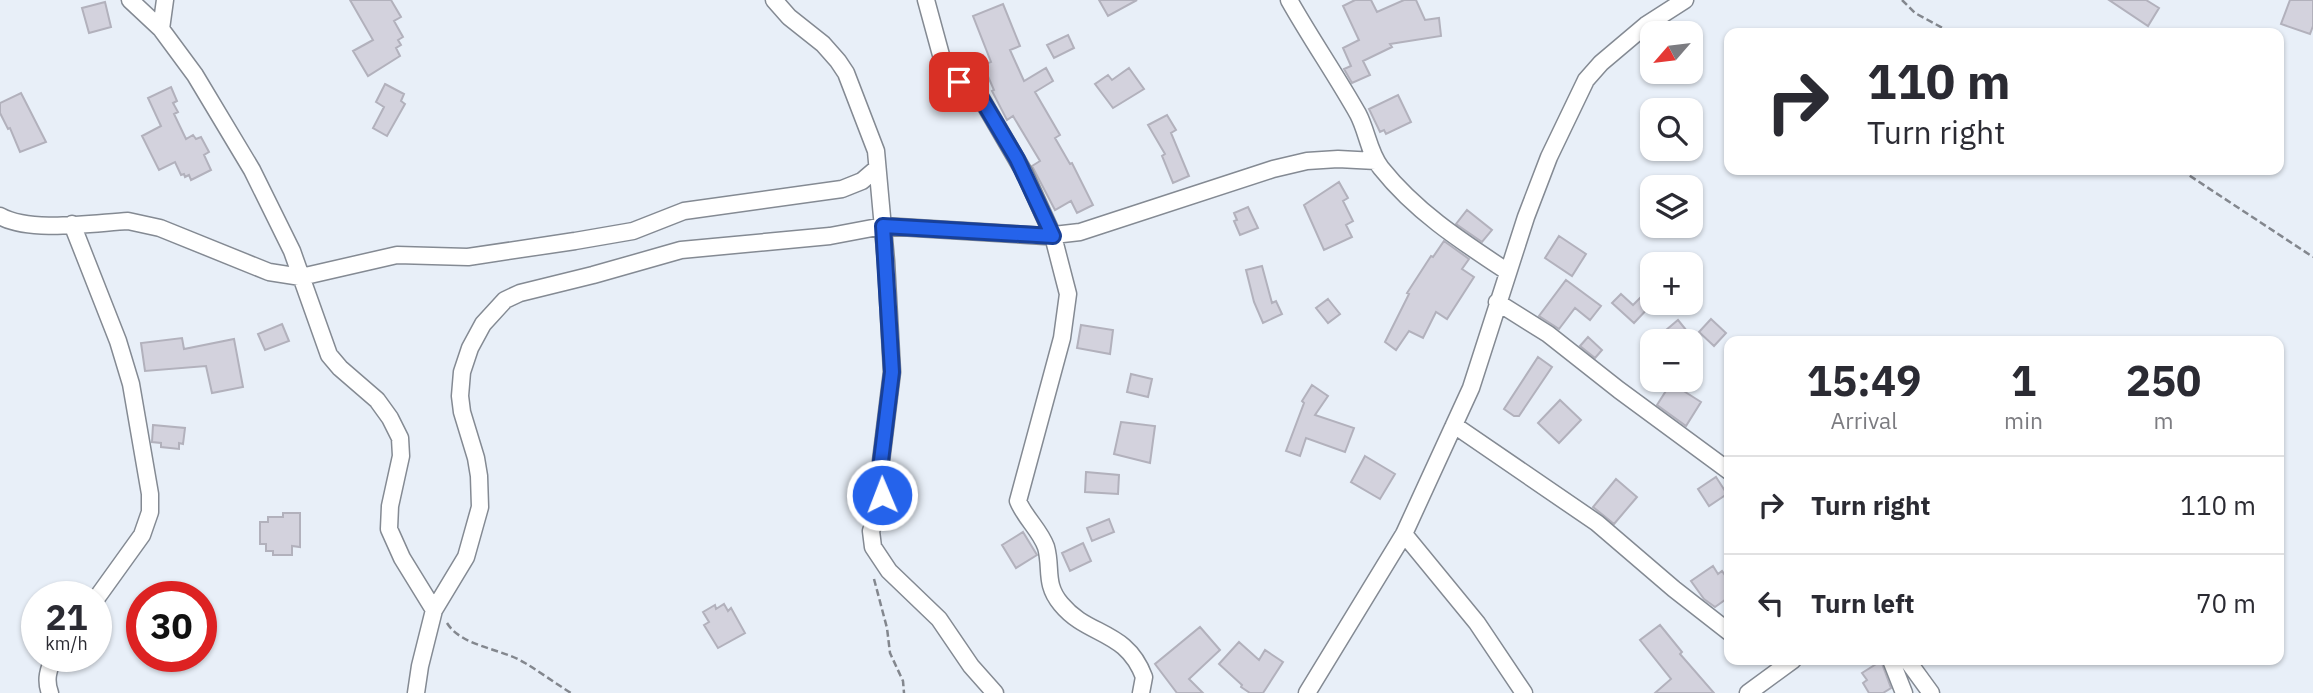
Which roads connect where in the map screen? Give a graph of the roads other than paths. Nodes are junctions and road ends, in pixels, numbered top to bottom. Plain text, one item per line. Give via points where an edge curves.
1 (131, 0) edge
2 (164, 0) edge
3 (774, 0) edge
4 (926, 0) edge
5 (1289, 0) edge
6 (1685, 0) edge
7 (161, 29) junction
8 (1376, 161) junction
9 (876, 169) junction
10 (0, 216) edge
11 (72, 224) junction
12 (883, 226) junction
13 (1053, 236) junction
14 (1508, 272) junction
15 (301, 277) junction
16 (1497, 302) junction
17 (1454, 425) junction
18 (1724, 467) edge
19 (1404, 534) junction
20 (109, 581) edge
21 (435, 607) junction
22 (1724, 628) edge
23 (1770, 665) edge
24 (1893, 665) edge
25 (1911, 665) edge
26 (48, 672) edge
27 (50, 693) edge
28 (416, 693) edge
29 (995, 693) edge
30 (1140, 693) edge
31 (1307, 693) edge
32 (1524, 693) edge
33 (1748, 693) edge
34 (1904, 693) edge
35 (1931, 693) edge

1 - 7 street
2 - 7 street
3 - 9 street via 823,44 846,73 873,139
4 - 13 street via 950,74 978,93 1017,159
5 - 8 street via 1359,116
6 - 14 street via 1646,25 1586,80 1549,157
7 - 15 street via 246,160 281,226
8 - 13 street via 1317,160 1273,169 1101,227
8 - 14 street via 1414,206
9 - 12 street
9 - 15 street via 862,181 842,188 684,211 622,233 468,257 397,255
10 - 11 street via 27,225
11 - 15 street via 145,223 269,272
11 - 20 street via 131,384 150,494 142,535
12 - 13 street
12 - 21 street via 830,236 681,250 505,300 483,324 462,372 460,396 479,476 480,507 466,557
12 - 29 street via 892,372 882,449 881,503 871,531 873,547 889,571 939,619
13 - 30 street via 1068,294 1066,321 1018,501 1046,547 1048,581 1060,604 1124,645 1144,677
14 - 16 street
15 - 21 street via 329,355 377,400 400,438 389,529 402,558
16 - 17 street via 1471,388
16 - 18 street via 1548,334
17 - 19 street
17 - 22 street via 1597,523
19 - 31 street
19 - 32 street via 1477,623
21 - 28 street
23 - 33 street
24 - 34 street
25 - 35 street
26 - 27 street

